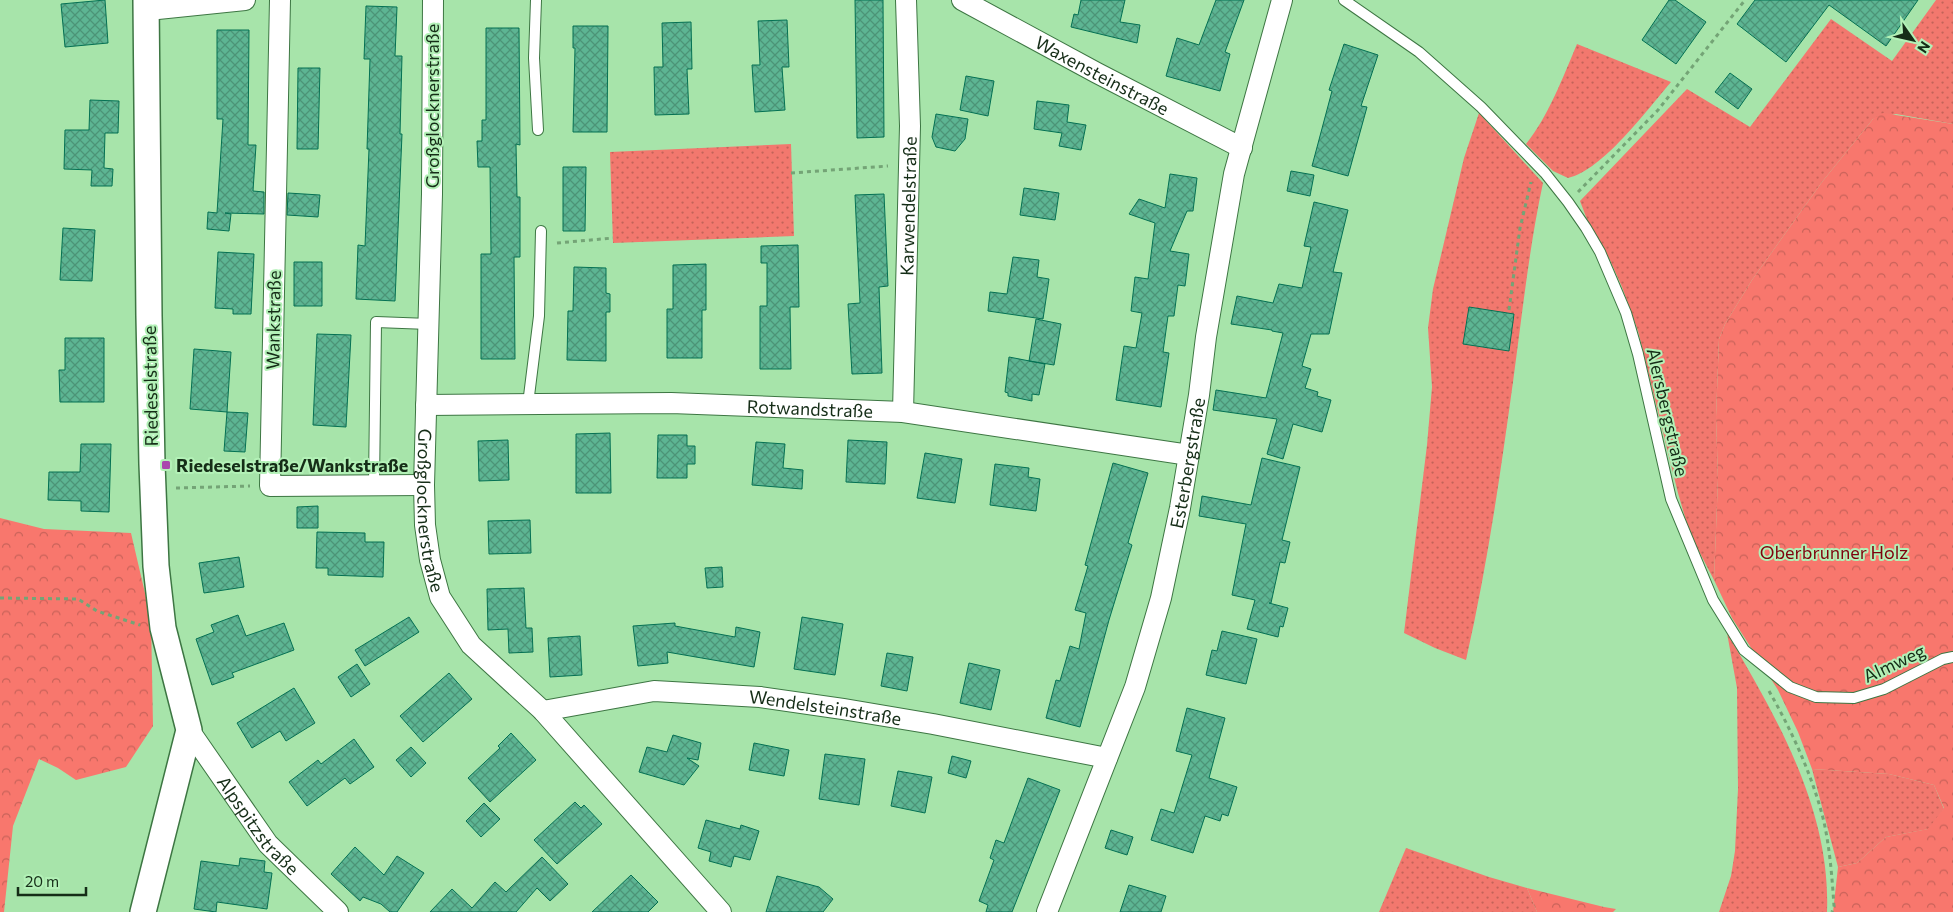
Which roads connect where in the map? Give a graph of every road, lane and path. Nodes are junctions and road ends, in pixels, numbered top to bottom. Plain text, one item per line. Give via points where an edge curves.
1 (245, 0) edge
2 (280, 0) edge
3 (433, 0) edge
4 (536, 0) edge
5 (906, 0) edge
6 (962, 0) edge
7 (1282, 0) edge
8 (1344, 0) edge
9 (1745, 0) edge
10 (147, 5) edge
11 (538, 130) dead end
12 (1242, 148) junction
13 (1537, 164) junction
14 (909, 165) junction
15 (791, 173) dead end
16 (1568, 202) junction
17 (541, 231) dead end
18 (613, 238) dead end
19 (541, 244) junction
20 (1509, 310) dead end
21 (429, 324) junction
22 (528, 404) junction
23 (426, 406) junction
24 (902, 412) junction
25 (1189, 454) junction
26 (374, 485) junction
27 (424, 485) junction
28 (270, 486) junction
29 (153, 488) junction
30 (0, 598) edge
31 (163, 628) junction
32 (1744, 650) joint
33 (1953, 657) edge
34 (1767, 690) dead end
35 (543, 711) junction
36 (189, 730) junction
37 (1106, 758) junction
38 (143, 912) edge
39 (338, 912) edge
40 (720, 912) edge
41 (1047, 912) edge
42 (1832, 912) edge

1 - 10 street
2 - 28 street, Wankstraße
3 - 21 street, Großglocknerstraße
4 - 11 lane via 534,58
5 - 14 street, Karwendelstraße
6 - 12 street, Waxensteinstraße
7 - 12 street, Esterbergstraße
8 - 13 lane, Alersbergstraße via 1419,52 1482,107
9 - 16 path via 1658,110
10 - 29 street, Riedeselstraße
12 - 25 street, Esterbergstraße via 1234,174 1217,271
13 - 16 lane, Alersbergstraße
13 - 20 path via 1520,228
14 - 15 path
14 - 24 street, Karwendelstraße
16 - 32 lane, Alersbergstraße via 1600,252 1626,313 1671,499 1713,600
17 - 19 lane
18 - 19 path
19 - 22 lane via 539,316
21 - 23 street, Großglocknerstraße
21 - 26 lane via 376,322
22 - 23 street, Rotwandstraße
22 - 24 street, Rotwandstraße via 671,403
23 - 27 street, Großglocknerstraße
24 - 25 street, Rotwandstraße
25 - 37 street, Esterbergstraße via 1155,619 1135,687
26 - 27 street
26 - 28 street
27 - 35 street, Großglocknerstraße via 430,560 440,597 471,645
28 - 29 path
29 - 31 street, Riedeselstraße via 156,566
30 - 31 path via 78,599 97,611 151,629
31 - 36 street, Riedeselstraße
32 - 33 lane, Almweg via 1790,687 1825,698 1854,698 1884,690 1943,658
34 - 42 path via 1782,713 1824,821 1831,862
35 - 37 street, Wendelsteinstraße via 654,692 760,697 924,723
35 - 40 street, Großglocknerstraße
36 - 38 street, Riedeselstraße
36 - 39 street, Alpspitzstraße via 268,844
37 - 41 street, Esterbergstraße

